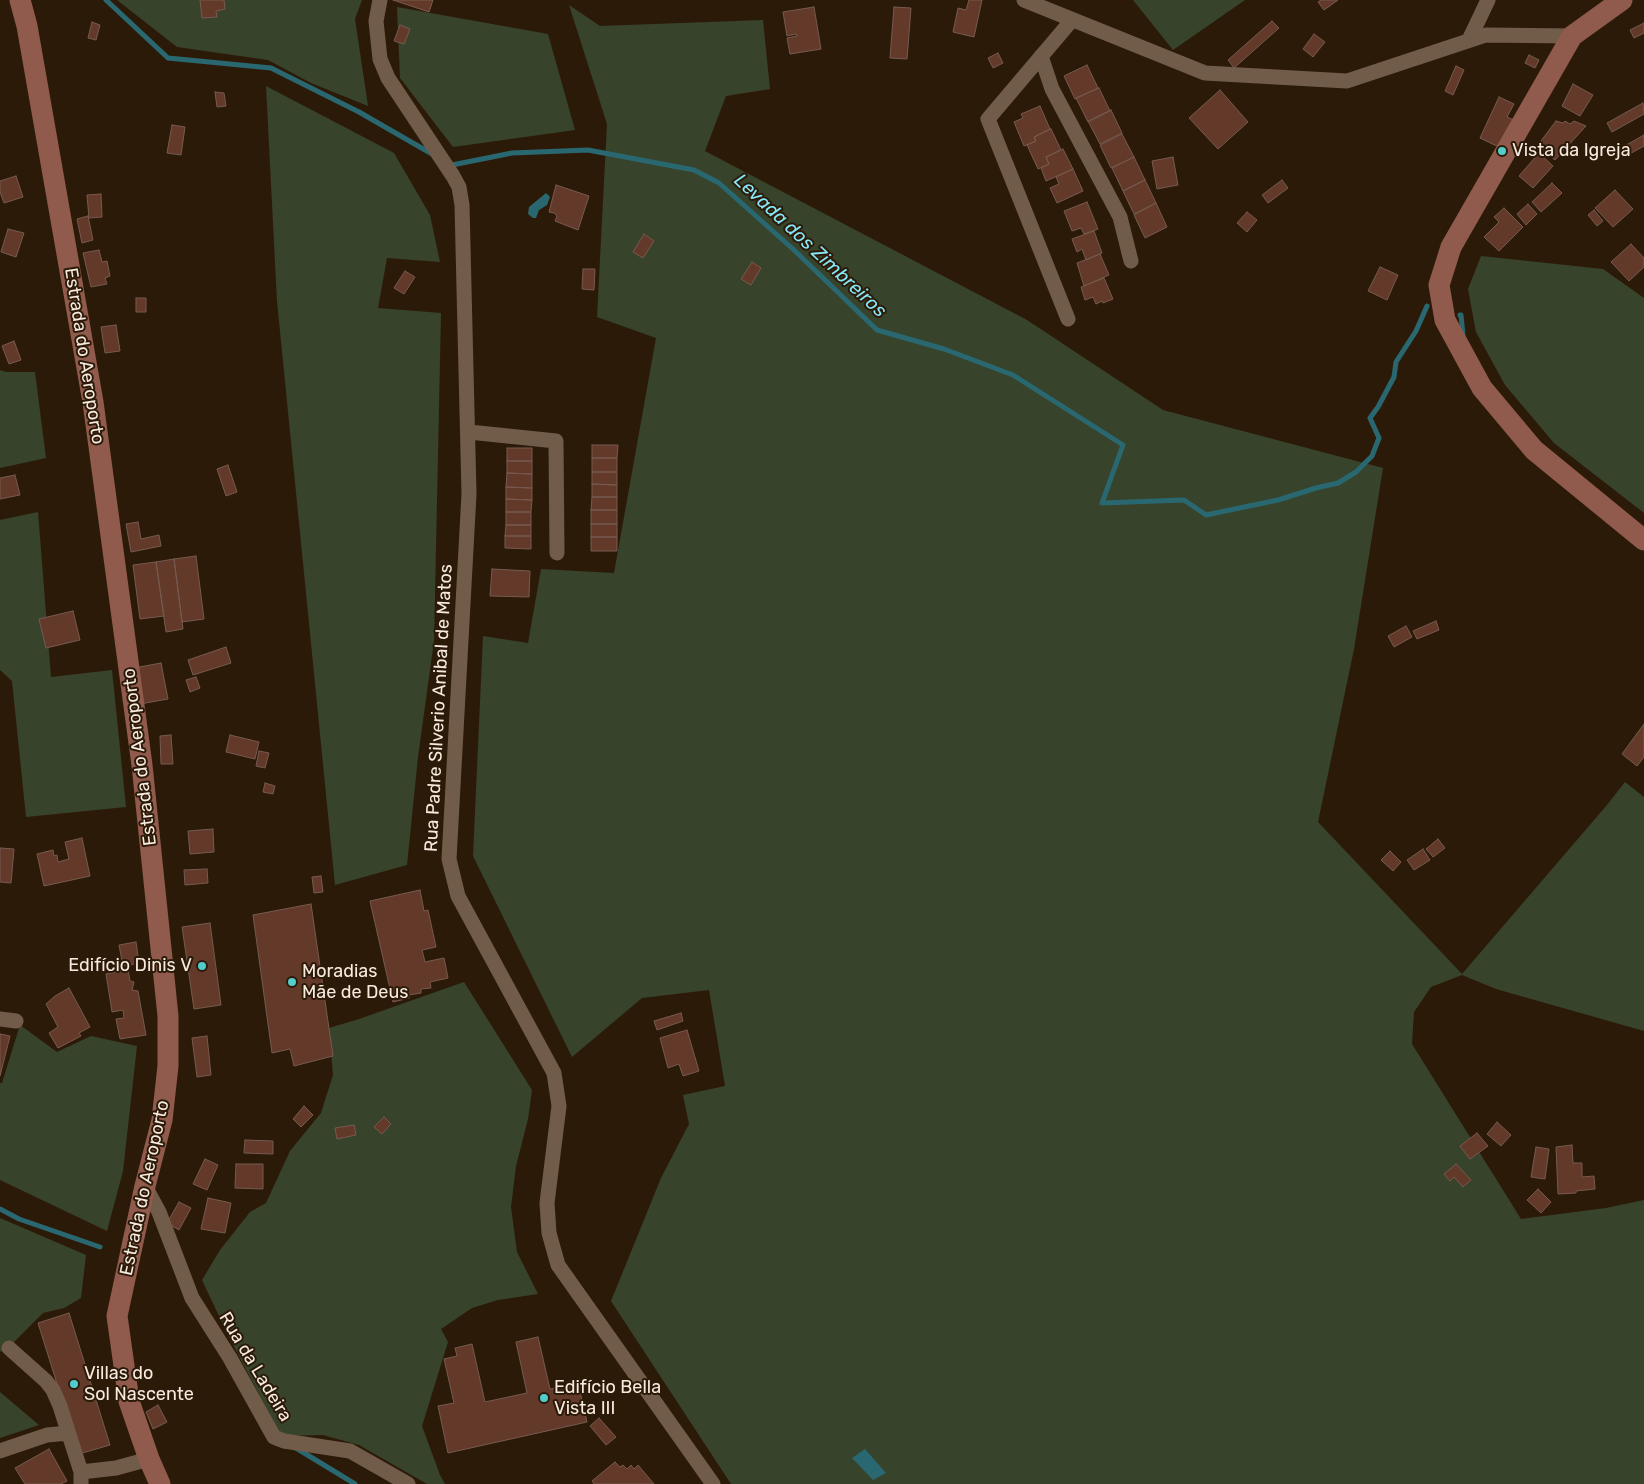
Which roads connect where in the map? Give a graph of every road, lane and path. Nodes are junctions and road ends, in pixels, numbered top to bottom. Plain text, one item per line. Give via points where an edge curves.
1 (20, 0) edge
2 (26, 0) edge
3 (380, 0) edge
4 (1024, 0) edge
5 (1488, 0) edge
6 (1622, 0) edge
7 (1072, 20) junction
8 (27, 26) junction
9 (1572, 36) junction
10 (1469, 40) junction
11 (1041, 56) junction
12 (1131, 261) dead end
13 (1068, 319) dead end
14 (469, 432) junction
15 (1644, 540) edge
16 (557, 553) dead end
17 (0, 1019) edge
18 (16, 1021) dead end
19 (145, 1186) junction
20 (9, 1348) dead end
21 (68, 1433) junction
22 (0, 1451) edge
23 (149, 1459) junction
24 (80, 1478) edge
25 (160, 1484) edge
26 (408, 1484) edge
27 (713, 1484) edge

1 - 8 main road, Estrada do Aeroporto
2 - 8 main road, Estrada do Aeroporto
3 - 14 street, Rua Padre Silverio Anibal de Matos via 376,21 380,59 388,78 459,187
4 - 7 street
5 - 10 street
6 - 9 main road
7 - 10 street via 1205,73 1347,81
7 - 11 street
8 - 19 main road, Estrada do Aeroporto via 93,402 142,765 168,1016 168,1066 162,1120
9 - 10 street via 1486,35
9 - 15 main road via 1451,248 1439,285 1445,320 1482,388 1534,450
11 - 12 street via 1052,90 1120,217
11 - 13 street via 988,119
14 - 16 street via 556,441
14 - 27 street, Rua Padre Silverio Anibal de Matos via 469,494 449,859 458,896 554,1073 559,1106 547,1202 549,1233 558,1265
17 - 18 street
19 - 23 main road, Estrada do Aeroporto via 116,1316 129,1400
19 - 26 street, Rua da Ladeira via 159,1212 192,1298 274,1437 350,1451
20 - 21 street via 53,1390
21 - 22 street via 47,1435
21 - 24 street
23 - 24 street
23 - 25 main road, Estrada do Aeroporto

